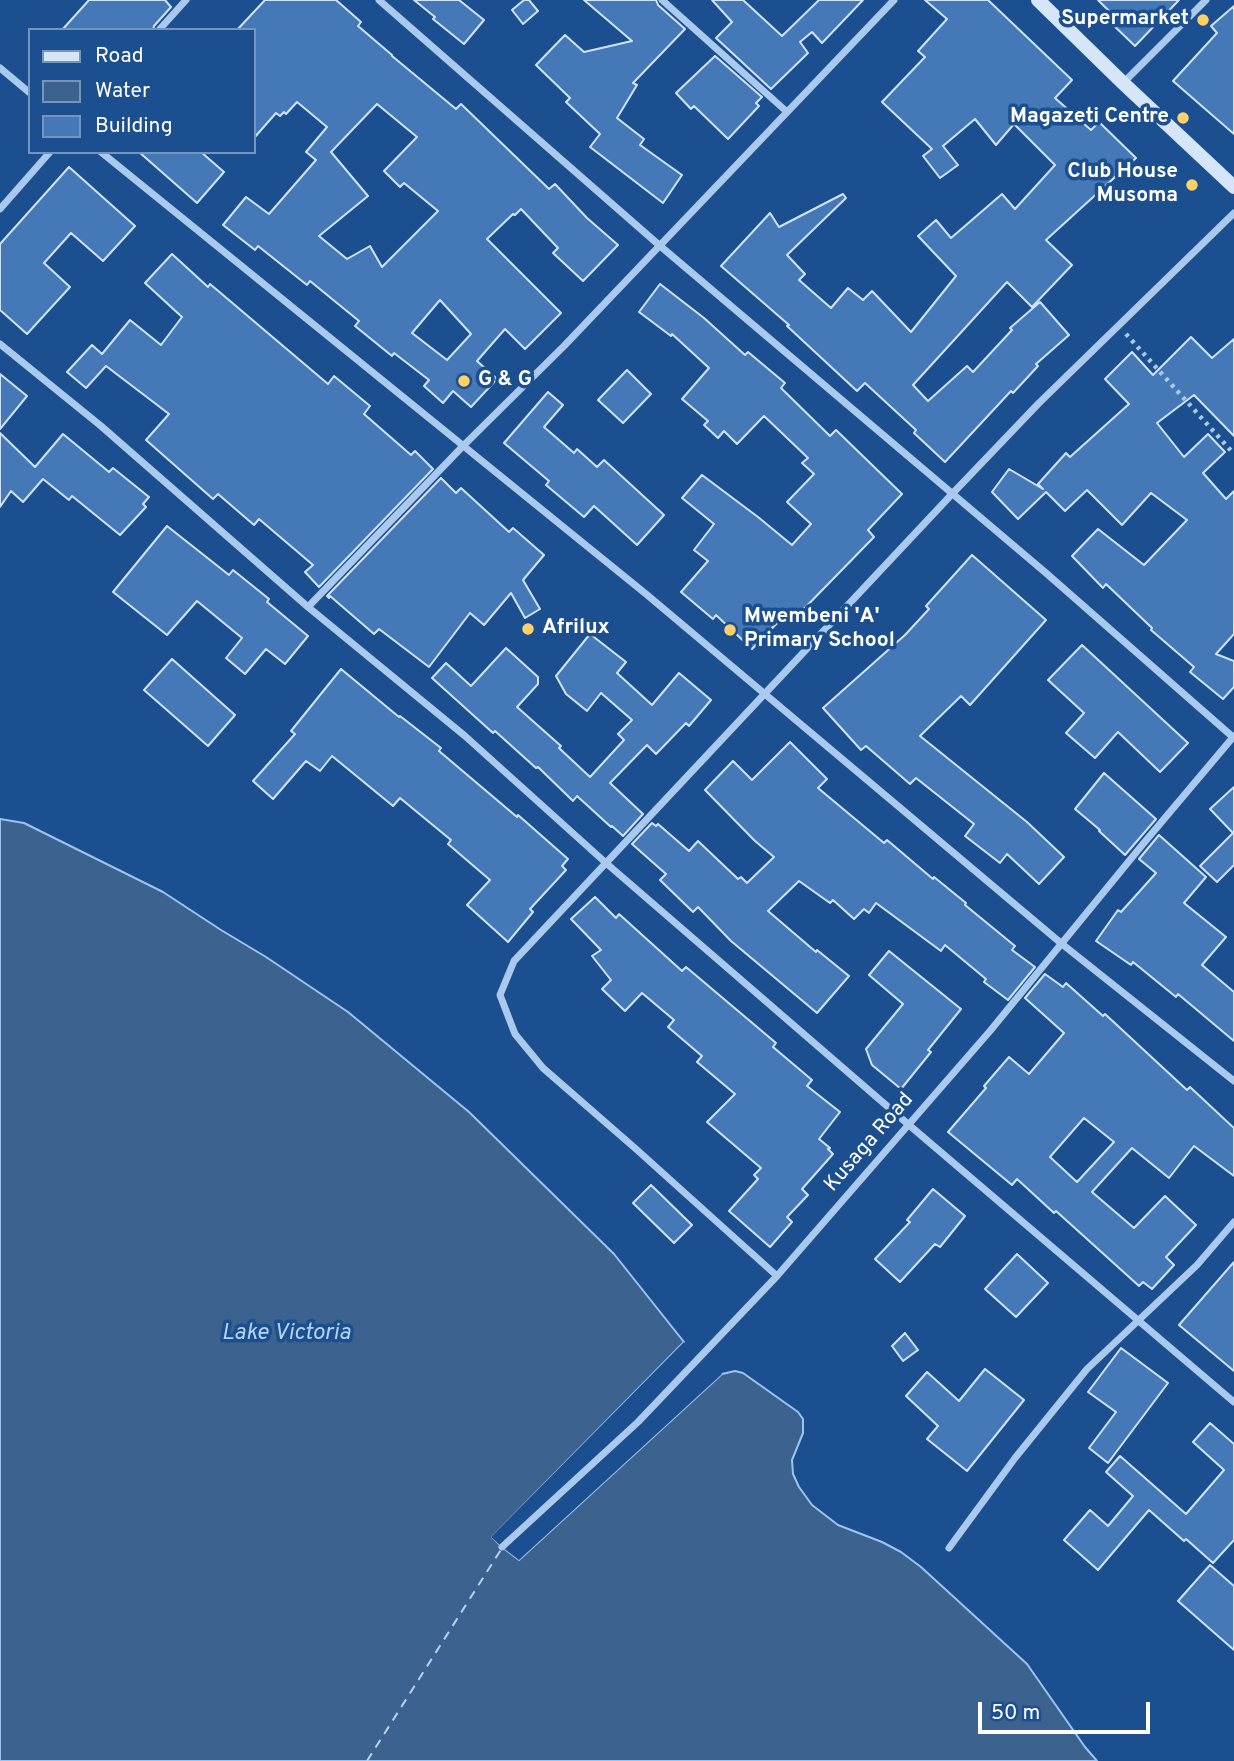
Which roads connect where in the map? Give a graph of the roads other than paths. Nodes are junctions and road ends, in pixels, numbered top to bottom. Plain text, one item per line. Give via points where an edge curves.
1 (186, 0) edge
2 (379, 0) edge
3 (662, 0) edge
4 (894, 0) edge
5 (1038, 0) edge
6 (1206, 0) edge
7 (161, 28) edge
8 (0, 68) edge
9 (1122, 83) junction
10 (28, 91) edge
11 (786, 111) junction
12 (48, 154) edge
13 (103, 154) edge
14 (1234, 187) edge
15 (0, 209) edge
16 (1234, 213) edge
17 (659, 245) junction
18 (0, 344) edge
19 (463, 446) junction
20 (953, 493) junction
21 (308, 607) junction
22 (766, 693) junction
23 (1234, 737) edge
24 (606, 863) junction
25 (1062, 944) junction
26 (1234, 1081) edge
27 (909, 1125) junction
28 (1234, 1222) edge
29 (777, 1276) junction
30 (1139, 1321) junction
31 (1234, 1402) edge
32 (502, 1548) dead end
33 (949, 1548) dead end

1 - 7 street
2 - 17 street
3 - 11 street
4 - 11 street
5 - 9 street
6 - 9 street
8 - 10 street
9 - 14 street
11 - 17 street
12 - 15 street
13 - 19 street
16 - 20 street
17 - 19 street
17 - 20 street
18 - 21 street
19 - 21 street
19 - 22 street
20 - 22 street
20 - 23 street
21 - 24 street
22 - 24 street
22 - 25 street
23 - 25 street, Kusaga Road
24 - 27 street
24 - 29 street via 514,961 500,995 515,1034 543,1068
25 - 26 street
25 - 27 street, Kusaga Road
27 - 29 street, Kusaga Road
27 - 30 street
28 - 30 street
29 - 32 street, Kusaga Road via 638,1422
30 - 31 street
30 - 33 street via 1080,1377

